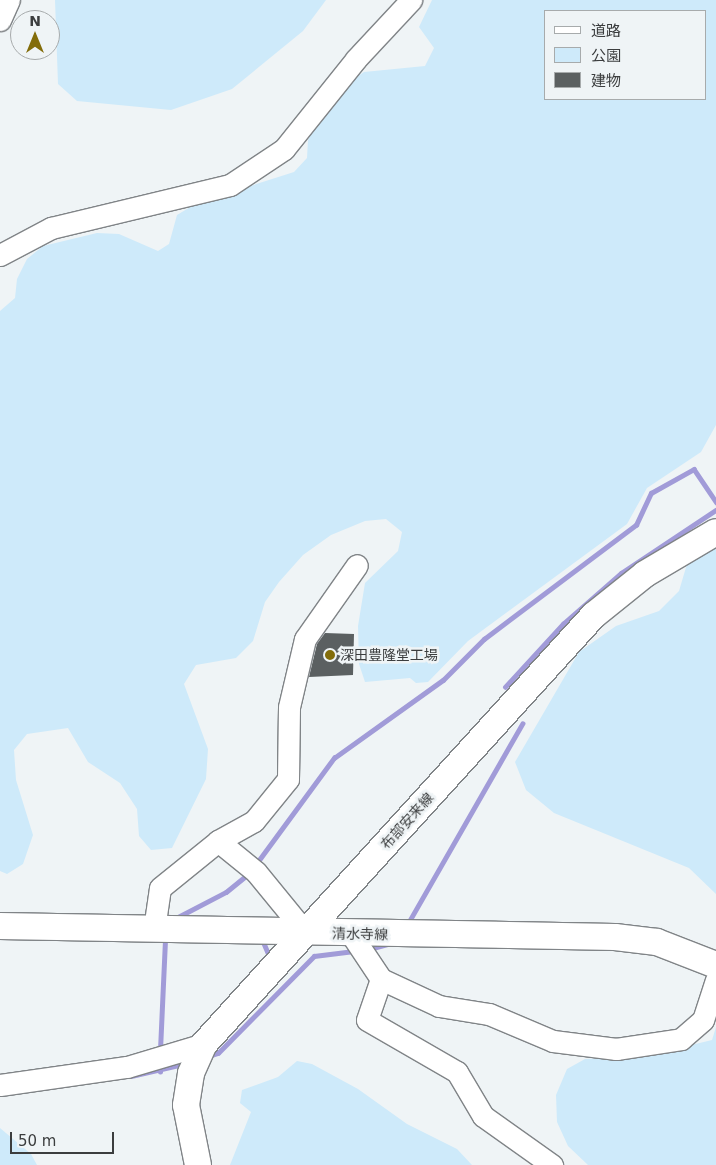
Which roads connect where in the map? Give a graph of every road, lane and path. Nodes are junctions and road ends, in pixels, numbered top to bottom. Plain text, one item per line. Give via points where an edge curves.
1 (8, 0) edge
2 (411, 0) edge
3 (0, 20) edge
4 (0, 255) edge
5 (716, 532) edge
6 (357, 565) dead end
7 (218, 841) junction
8 (0, 926) edge
9 (154, 929) junction
10 (306, 933) junction
11 (352, 934) junction
12 (716, 965) edge
13 (381, 979) junction
14 (716, 980) edge
15 (204, 1044) junction
16 (0, 1085) edge
17 (198, 1165) edge
18 (552, 1165) edge

1 - 3 street
2 - 4 street via 356,59 284,150 230,185 51,228
5 - 10 main road, 布部安来線 via 645,574 594,615
6 - 7 street via 305,639 289,707 288,779 254,821
7 - 9 street via 160,888
7 - 10 street via 256,872
8 - 9 main road, 清水寺線
9 - 10 main road, 清水寺線
10 - 11 main road, 清水寺線
10 - 15 main road, 布部安来線
11 - 12 main road, 清水寺線 via 615,937 657,942
11 - 13 street
13 - 14 street via 439,1006 489,1014 554,1040 616,1049 681,1039 703,1020
13 - 18 street via 366,1011 367,1020 457,1072 483,1116
15 - 16 street via 127,1067
15 - 17 main road, 布部安来線 via 191,1073 186,1105

